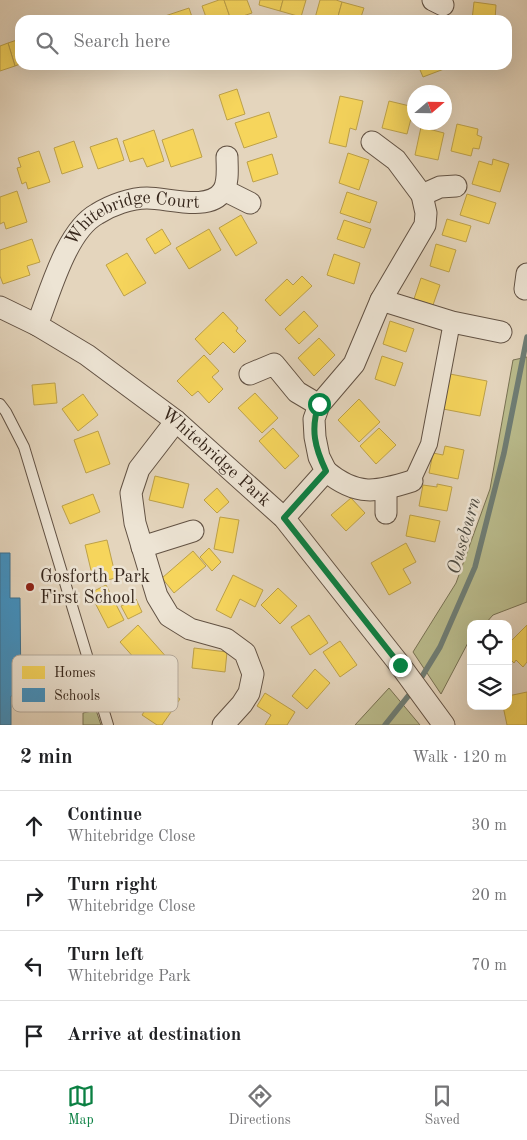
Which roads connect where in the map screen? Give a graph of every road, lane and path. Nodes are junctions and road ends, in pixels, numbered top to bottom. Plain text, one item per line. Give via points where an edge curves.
1 (372, 142) dead end
2 (227, 157) dead end
3 (456, 186) dead end
4 (224, 190) junction
5 (422, 194) junction
6 (250, 202) dead end
7 (381, 300) junction
8 (0, 306) edge
9 (452, 322) junction
10 (37, 325) junction
11 (502, 332) dead end
12 (250, 374) dead end
13 (0, 404) edge
14 (319, 404) junction
15 (176, 421) junction
16 (326, 471) junction
17 (412, 481) joint
18 (386, 490) junction
19 (386, 513) dead end
20 (284, 518) junction
21 (193, 531) dead end
22 (142, 547) junction
23 (87, 655) edge
24 (104, 712) edge
25 (108, 725) edge
26 (222, 725) edge
27 (444, 725) edge

1 - 5 street via 396,160
2 - 4 street, Whitebridge Court via 228,175
3 - 5 street via 440,187
4 - 6 street, Whitebridge Court
4 - 10 street, Whitebridge Court via 202,203 146,198 120,203 96,214 80,227 69,244
5 - 7 street via 425,224
7 - 9 street
7 - 14 street via 354,364
8 - 10 street, Whitebridge Park
9 - 11 street
9 - 17 street via 429,444
10 - 15 street, Whitebridge Park via 87,356
12 - 14 street via 274,356 297,392
13 - 23 lane via 24,448
14 - 16 street via 314,419 315,437
15 - 20 street, Whitebridge Park
15 - 22 street via 139,469 131,492
16 - 18 street via 355,489
16 - 20 street
17 - 18 street
18 - 19 street
20 - 27 street, Whitebridge Park
21 - 22 street
22 - 26 street via 157,596 169,616 190,630 226,639 244,653 253,674 249,693
24 - 25 lane

